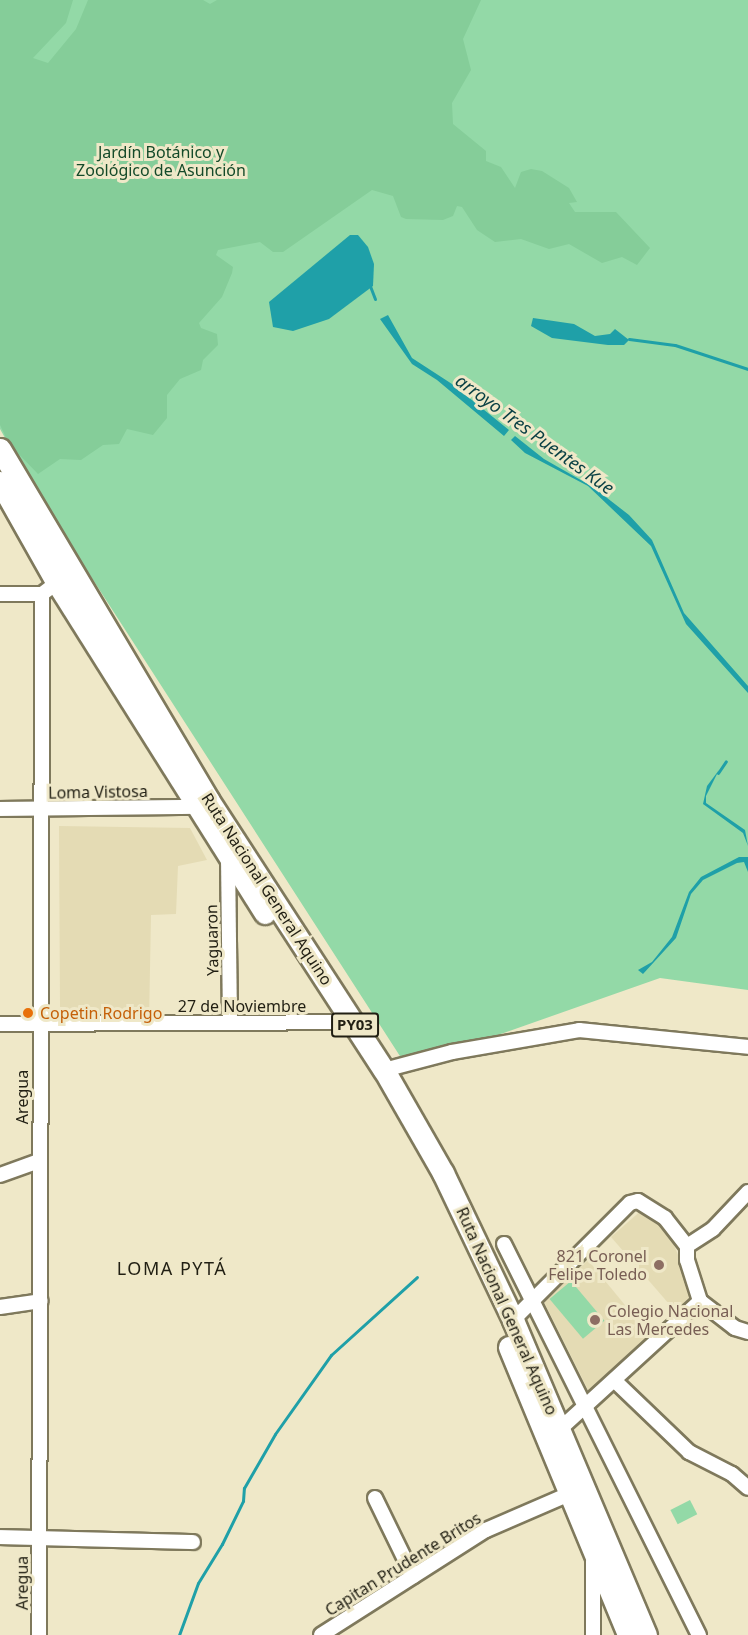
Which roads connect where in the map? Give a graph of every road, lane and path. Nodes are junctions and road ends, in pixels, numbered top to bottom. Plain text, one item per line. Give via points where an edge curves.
1 (0, 449) edge
2 (0, 482) edge
3 (56, 583) junction
4 (0, 594) edge
5 (196, 807) junction
6 (0, 809) edge
7 (43, 809) junction
8 (228, 858) junction
9 (230, 1022) junction
10 (339, 1022) junction
11 (0, 1024) edge
12 (39, 1024) junction
13 (748, 1047) edge
14 (384, 1070) junction
15 (39, 1161) junction
16 (0, 1175) edge
17 (748, 1192) edge
18 (504, 1244) dead end
19 (687, 1246) junction
20 (41, 1300) junction
21 (532, 1301) junction
22 (700, 1301) junction
23 (0, 1307) edge
24 (513, 1320) junction
25 (748, 1332) edge
26 (615, 1381) junction
27 (587, 1406) junction
28 (560, 1429) junction
29 (748, 1488) edge
30 (569, 1494) junction
31 (375, 1498) dead end
32 (0, 1537) edge
33 (39, 1538) junction
34 (193, 1542) dead end
35 (593, 1556) junction
36 (413, 1576) junction
37 (39, 1635) edge
38 (321, 1635) edge
39 (593, 1635) edge
40 (628, 1635) edge
41 (646, 1635) edge
42 (699, 1635) edge

1 - 3 highway, Ruta Nacional General Aquino / PY03
2 - 3 highway, Ruta Nacional General Aquino / PY03
3 - 4 street
3 - 5 highway, Ruta Nacional General Aquino / PY03
3 - 7 street, Aregua
3 - 14 highway, Ruta Nacional General Aquino / PY03 via 209,801
5 - 7 street, Loma Vistosa
5 - 8 highway, Ruta Nacional General Aquino / PY03
6 - 7 street, Loma Vistosa
7 - 12 street, Aregua
8 - 9 street, Yaguaron
8 - 10 highway, Ruta Nacional General Aquino / PY03
9 - 10 street, 27 de Noviembre
9 - 12 street, 27 de Noviembre
10 - 30 highway, Ruta Nacional General Aquino / PY03 via 411,1137 450,1212
11 - 12 street, 27 de Noviembre
12 - 15 street, Aregua
13 - 14 street via 579,1030 452,1052
14 - 24 highway, Ruta Nacional General Aquino / PY03 via 443,1173
15 - 16 street
15 - 20 street, Aregua
17 - 19 street via 713,1229
18 - 21 street
19 - 21 street via 648,1204 630,1203
19 - 22 street via 687,1260
20 - 23 street
20 - 33 street, Aregua
21 - 24 street
21 - 27 street
22 - 25 street via 728,1324
22 - 26 street
24 - 28 highway, Ruta Nacional General Aquino / PY03
26 - 27 street
26 - 29 street via 689,1452 732,1474
27 - 28 street
27 - 42 street
28 - 41 highway, Ruta Nacional General Aquino / PY03
30 - 35 highway, Ruta Nacional General Aquino / PY03
30 - 36 street, Capitan Prudente Britos via 486,1530
31 - 36 street
32 - 33 street
33 - 34 street
33 - 37 street, Aregua
35 - 39 street
35 - 40 highway, Ruta Nacional General Aquino / PY03
36 - 38 street, Capitan Prudente Britos

